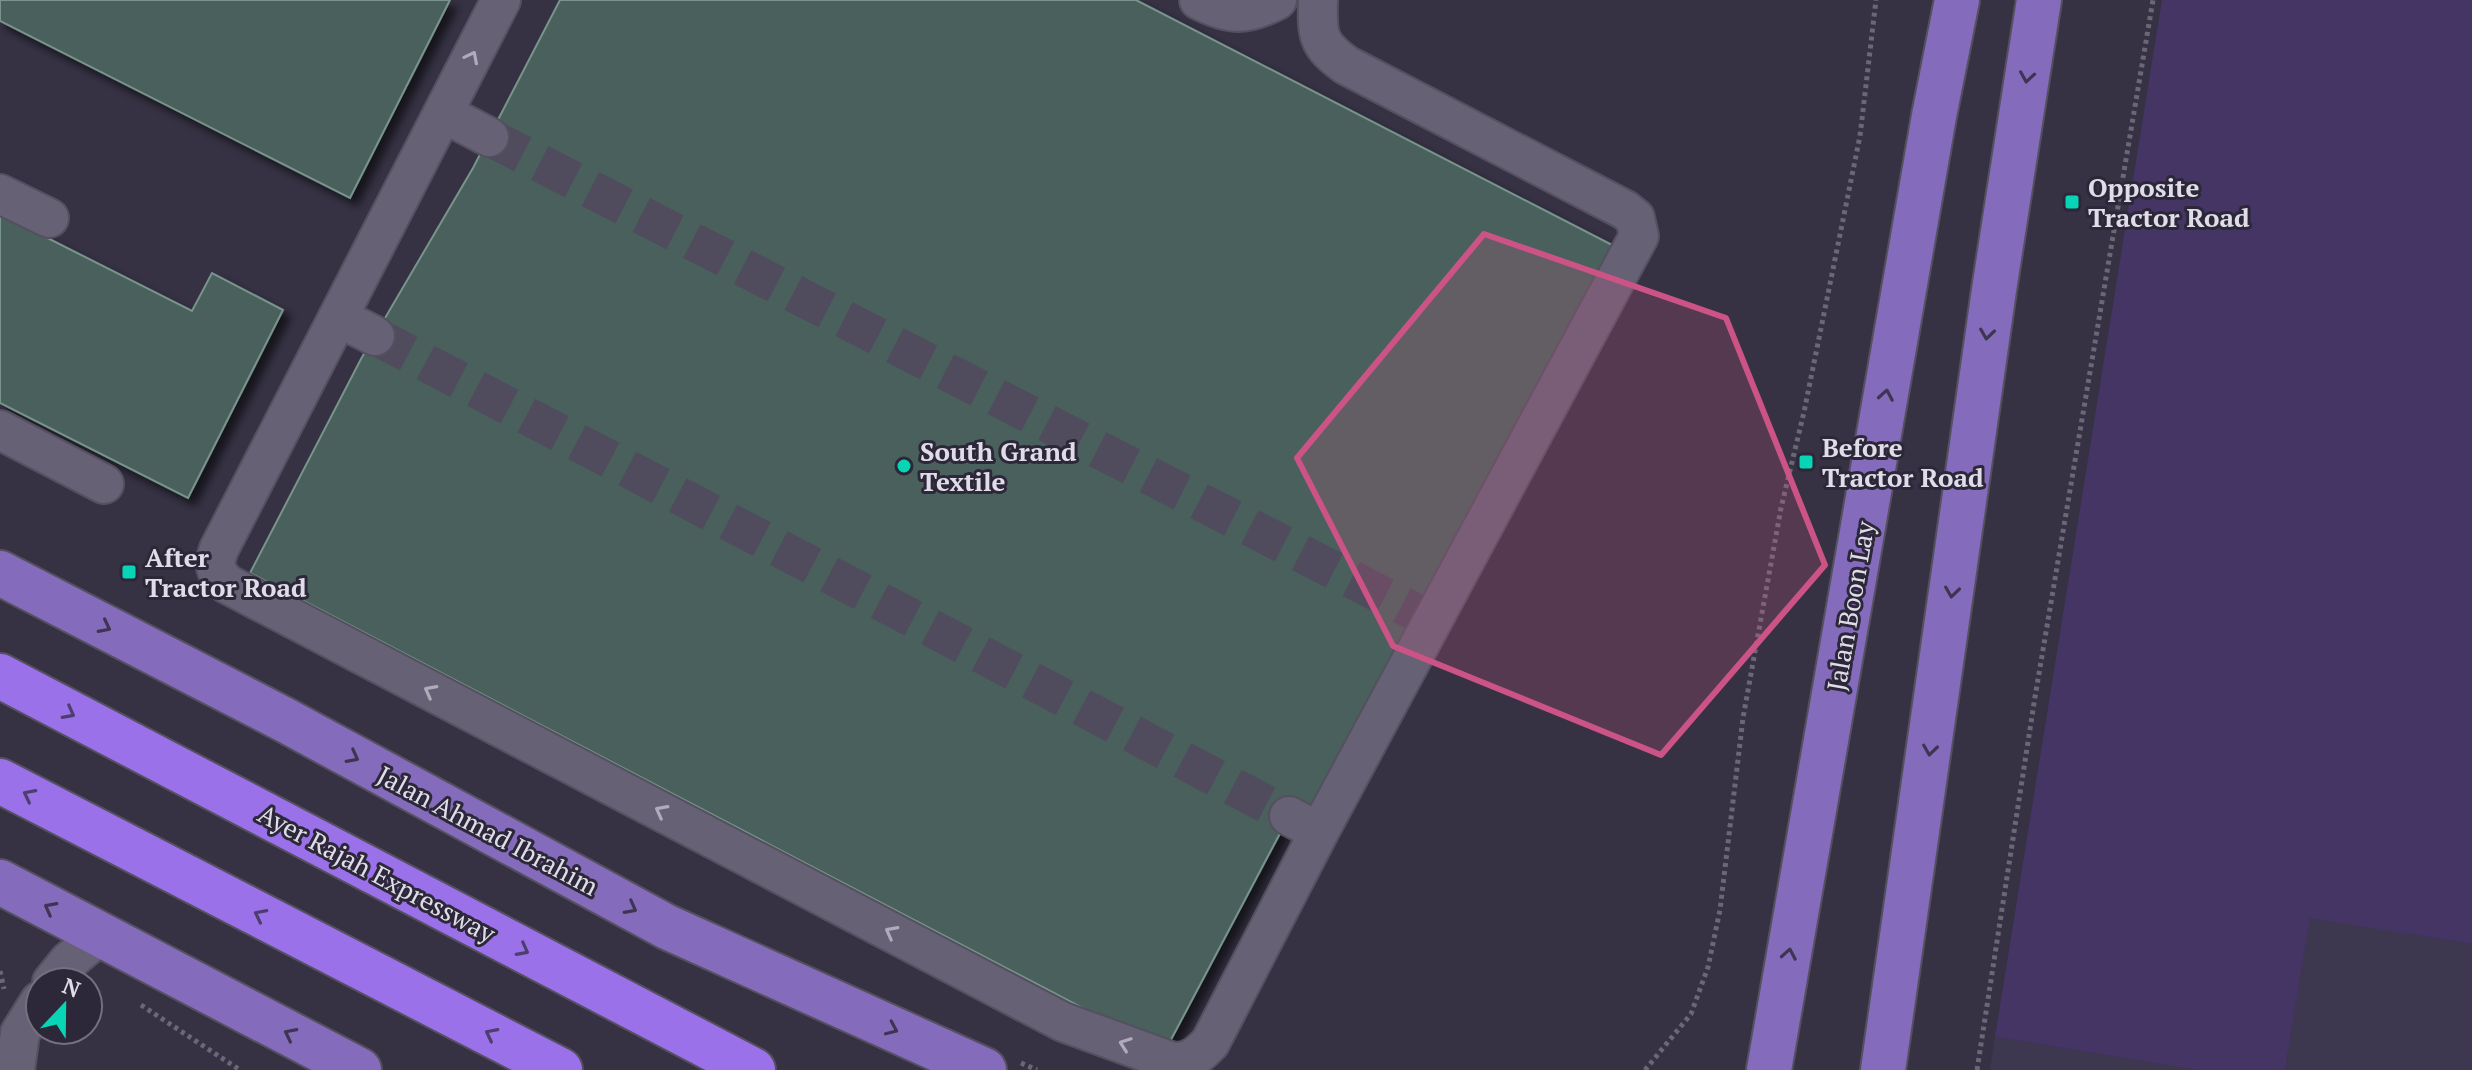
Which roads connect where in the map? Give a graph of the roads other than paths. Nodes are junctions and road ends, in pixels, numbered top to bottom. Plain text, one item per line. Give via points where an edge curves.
1 (501, 0) edge
2 (1199, 0) edge
3 (1277, 0) edge
4 (1318, 0) edge
5 (1957, 0) edge
6 (2039, 0) edge
7 (443, 113) junction
8 (489, 137) tunnel mouth
9 (0, 194) edge
10 (49, 218) dead end
11 (338, 317) junction
12 (375, 336) tunnel mouth
13 (0, 430) edge
14 (104, 484) dead end
15 (0, 573) edge
16 (0, 676) edge
17 (0, 781) edge
18 (0, 882) edge
19 (100, 935) junction
20 (65, 966) edge
21 (24, 1026) edge
22 (12, 1044) edge
23 (1773, 1051) edge
24 (1889, 1061) edge
25 (359, 1070) edge
26 (560, 1070) edge
27 (753, 1070) edge
28 (984, 1070) edge
29 (1735, 1070) edge

7 -> 1 street
2 - 3 street via 1233,13 1254,11
4 -> 11 street via 1321,43 1346,65 1625,210 1635,218 1639,236 1429,619 1304,824 1210,1043 1185,1062 1063,1022 227,584 214,566 219,549
23 -> 5 main road, Jalan Boon Lay
6 -> 24 main road
7 - 8 street
7 - 11 street
9 - 10 street
11 - 12 street
13 - 14 street
15 -> 28 main road, Jalan Ahmad Ibrahim via 667,927
16 -> 27 highway, Ayer Rajah Expressway
26 -> 17 highway
19 -> 18 main road
19 - 20 street
25 -> 19 main road
21 - 22 street
23 - 29 main road

